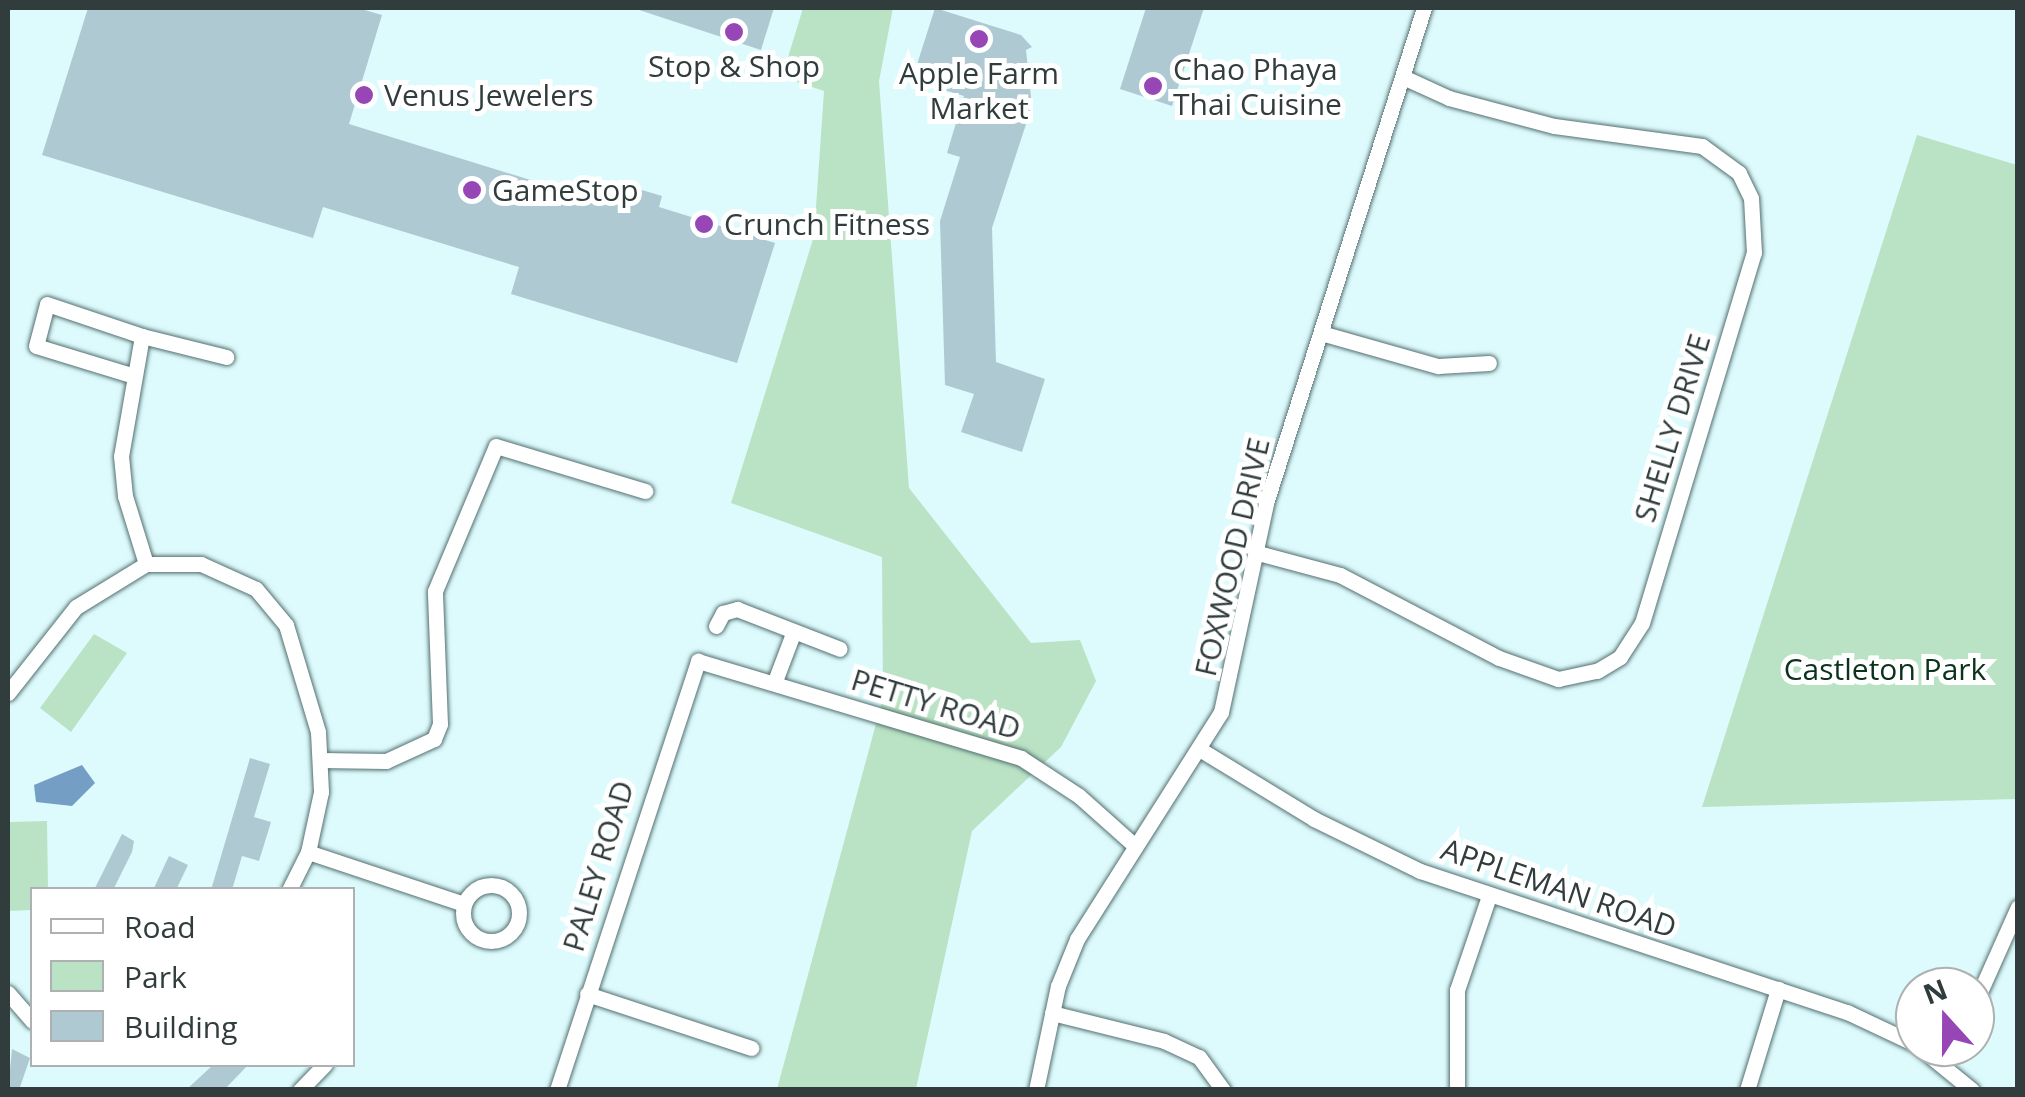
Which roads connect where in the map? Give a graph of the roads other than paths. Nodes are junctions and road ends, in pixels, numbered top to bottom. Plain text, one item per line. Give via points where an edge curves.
1 (1424, 8) edge
2 (1403, 77) junction
3 (1322, 332) junction
4 (142, 336) junction
5 (226, 357) dead end
6 (1489, 363) dead end
7 (131, 375) junction
8 (645, 491) dead end
9 (1258, 553) junction
10 (146, 564) junction
11 (716, 626) dead end
12 (794, 631) junction
13 (840, 649) dead end
14 (698, 661) joint
15 (776, 681) junction
16 (8, 693) edge
17 (1201, 750) junction
18 (321, 760) junction
19 (1134, 845) junction
20 (308, 852) junction
21 (290, 887) edge
22 (1489, 896) junction
23 (464, 904) dead end
24 (2018, 906) edge
25 (1991, 967) edge
26 (1778, 990) junction
27 (587, 994) junction
28 (10, 1002) edge
29 (1052, 1013) junction
30 (30, 1019) edge
31 (1895, 1037) edge
32 (751, 1048) dead end
33 (323, 1067) edge
34 (1951, 1067) edge
35 (300, 1090) edge
36 (557, 1090) edge
37 (1036, 1090) edge
38 (1223, 1090) edge
39 (1457, 1090) edge
40 (1747, 1090) edge
41 (1972, 1090) edge

1 - 2 street, FOXWOOD DRIVE
2 - 3 street, FOXWOOD DRIVE
2 - 9 street, SHELLY DRIVE via 1449,98 1554,126 1702,146 1739,172 1757,229 1754,253 1647,604 1620,657 1596,671 1558,679 1499,658 1340,575
3 - 6 street via 1438,366
3 - 9 street, FOXWOOD DRIVE via 1266,503
4 - 5 street
4 - 7 street
4 - 7 street via 47,304 36,346
7 - 10 street via 122,456 128,510
8 - 18 street via 496,446 435,590 440,724 434,739 386,761
9 - 17 street, FOXWOOD DRIVE via 1230,687
10 - 16 street via 76,607
10 - 18 street via 201,564 266,597 286,625 310,693
11 - 12 street via 723,613 737,609
12 - 13 street
12 - 15 street
14 - 15 street, PETTY ROAD
14 - 27 street, PALEY ROAD
15 - 19 street, PETTY ROAD via 1022,758
17 - 19 street, FOXWOOD DRIVE
17 - 22 street, APPLEMAN ROAD via 1314,819
18 - 20 street via 322,792
19 - 29 street, FOXWOOD DRIVE via 1077,939
20 - 21 street
20 - 23 street
22 - 26 street, APPLEMAN ROAD
22 - 39 street via 1457,990
24 - 25 street
26 - 31 street, APPLEMAN ROAD
26 - 40 street
27 - 32 street
27 - 36 street, PALEY ROAD
28 - 30 street
29 - 37 street, FOXWOOD DRIVE
29 - 38 street via 1164,1041 1200,1058
33 - 35 street
34 - 41 street, APPLEMAN ROAD

